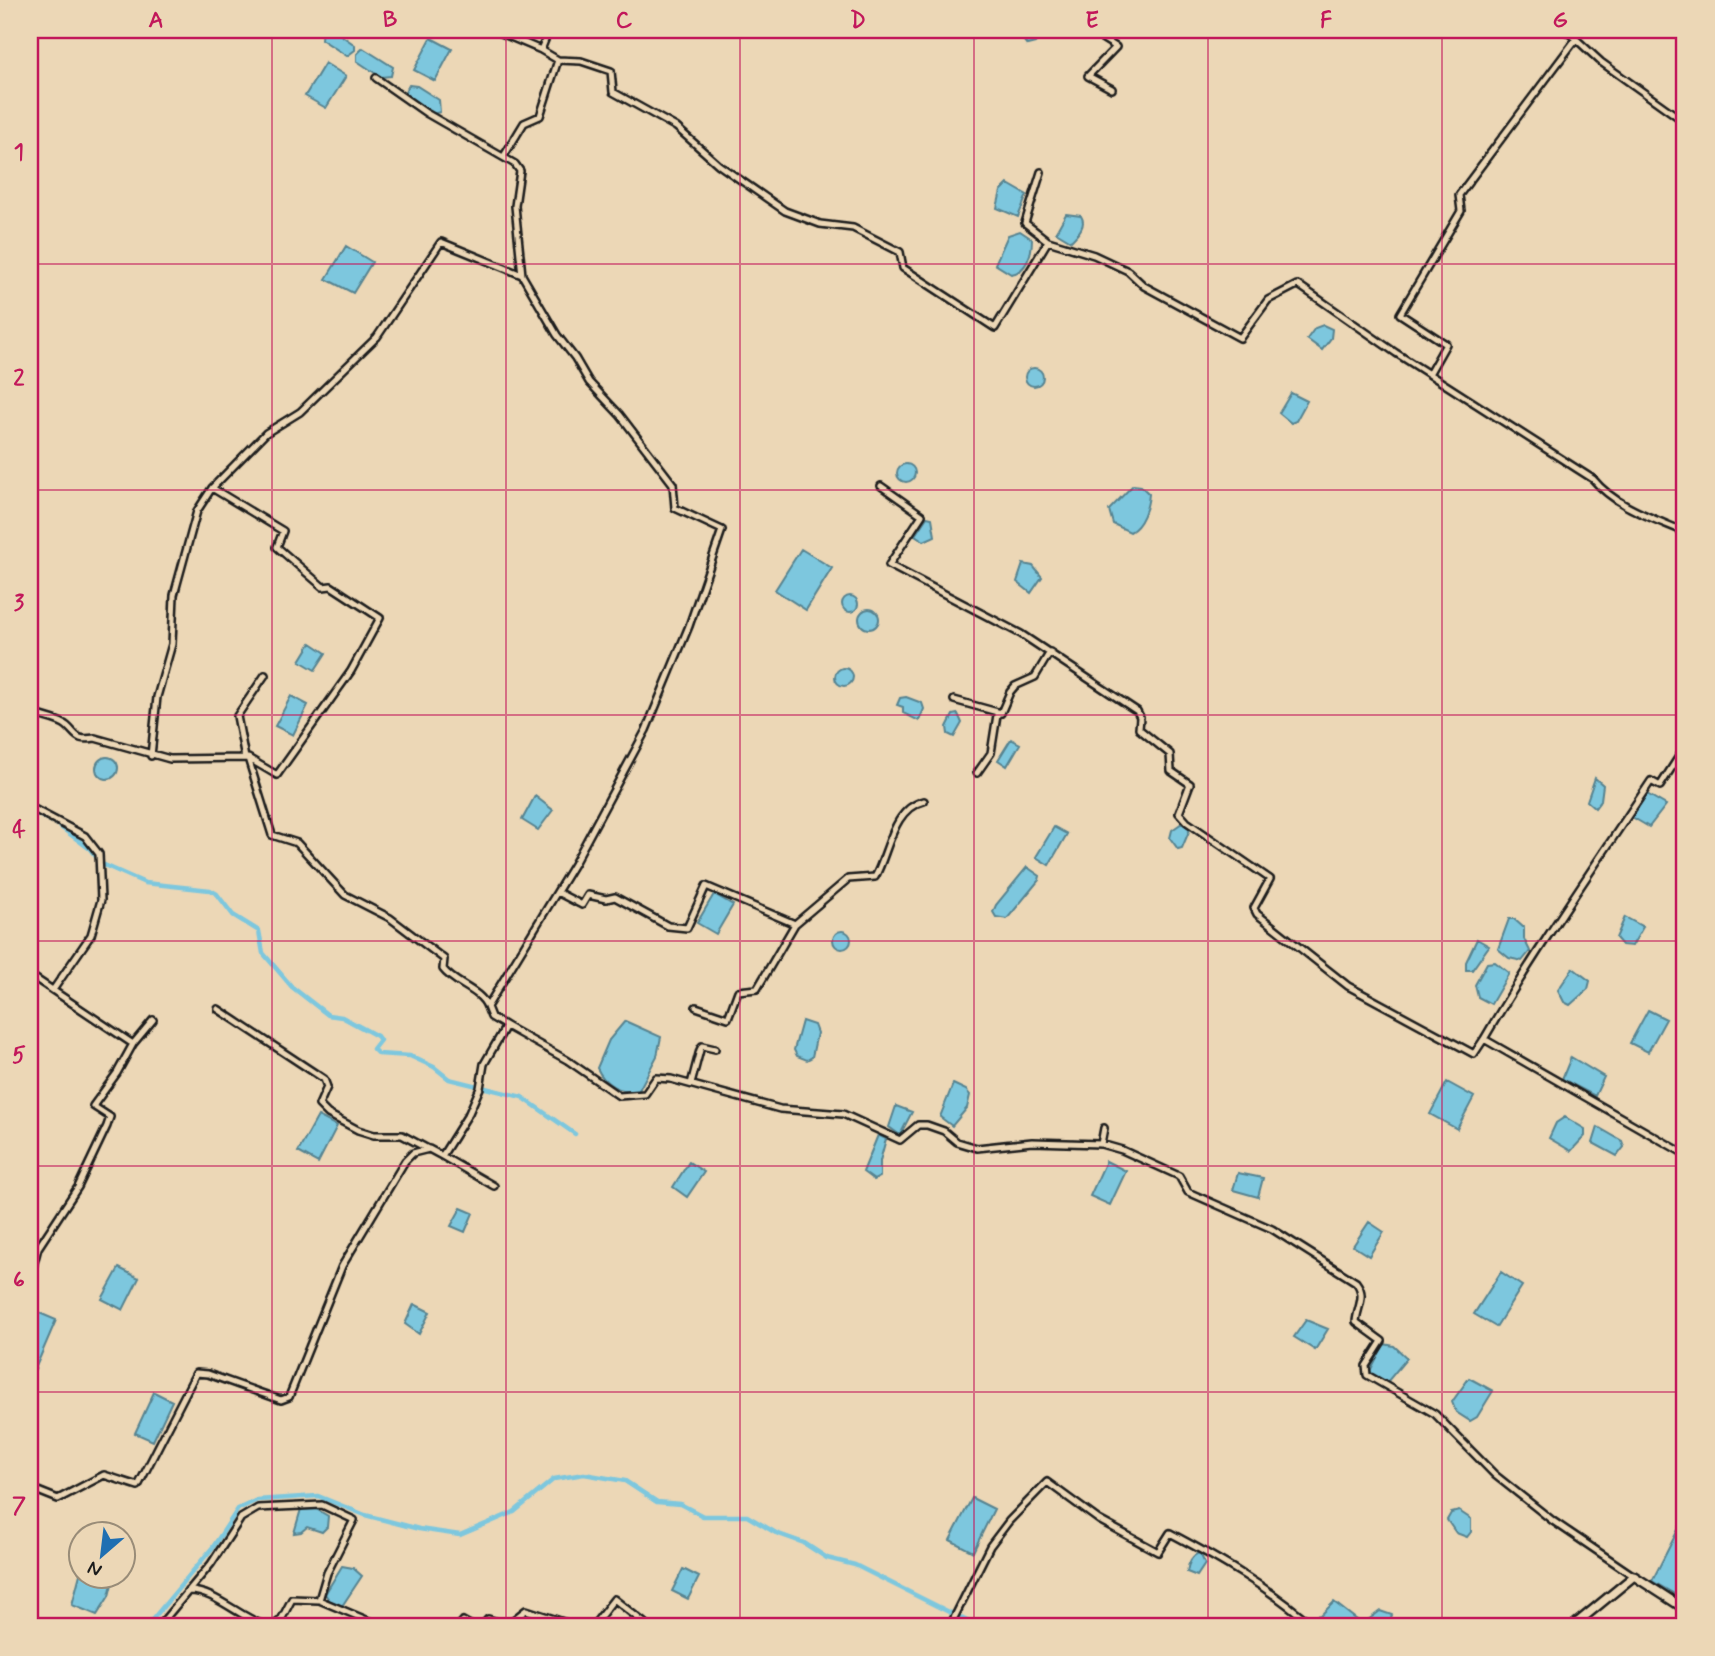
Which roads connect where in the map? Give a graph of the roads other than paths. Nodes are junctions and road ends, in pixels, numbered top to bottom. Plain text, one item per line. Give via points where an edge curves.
1 (494, 30) edge
2 (549, 30) edge
3 (1089, 30) edge
4 (1565, 30) edge
5 (1576, 39) junction
6 (541, 50) junction
7 (558, 60) junction
8 (376, 78) dead end
9 (1112, 89) dead end
10 (1685, 122) edge
11 (504, 156) junction
12 (1041, 172) dead end
13 (1048, 241) junction
14 (522, 275) junction
15 (1429, 374) junction
16 (881, 486) dead end
17 (212, 488) junction
18 (1685, 532) edge
19 (1050, 652) junction
20 (265, 675) dead end
21 (954, 700) dead end
22 (30, 712) edge
23 (997, 715) junction
24 (1685, 747) edge
25 (151, 756) junction
26 (246, 758) junction
27 (977, 773) dead end
28 (924, 801) dead end
29 (30, 807) edge
30 (557, 892) junction
31 (795, 924) junction
32 (30, 975) edge
33 (52, 990) junction
34 (487, 1007) junction
35 (696, 1007) dead end
36 (218, 1009) dead end
37 (153, 1020) dead end
38 (506, 1026) junction
39 (1484, 1039) junction
40 (133, 1044) junction
41 (715, 1049) dead end
42 (691, 1084) junction
43 (1104, 1128) dead end
44 (1101, 1144) junction
45 (429, 1149) junction
46 (1685, 1154) edge
47 (442, 1156) junction
48 (494, 1186) dead end
49 (30, 1278) edge
50 (30, 1491) edge
51 (1634, 1576) junction
52 (188, 1591) junction
53 (319, 1600) junction
54 (1685, 1609) edge
55 (250, 1624) edge
56 (951, 1624) edge
57 (159, 1626) edge
58 (267, 1626) edge
59 (273, 1626) edge
60 (382, 1626) edge
61 (459, 1626) edge
62 (472, 1626) edge
63 (482, 1626) edge
64 (576, 1626) edge
65 (593, 1626) edge
66 (648, 1626) edge
67 (1313, 1626) edge
68 (1573, 1626) edge

1 - 6 street
2 - 6 street
3 - 9 street via 1116,47 1088,76
4 - 5 street
5 - 10 street
5 - 15 street via 1459,195 1461,211 1400,314 1446,344
6 - 7 street
7 - 11 street via 540,116 524,123
7 - 13 street via 605,67 613,78 613,92 676,127 719,165 785,211 820,224 853,228 900,252 903,268 995,328
8 - 11 street via 426,113
11 - 14 street via 520,171 515,206
12 - 13 street via 1024,223
13 - 15 street via 1128,271 1144,285 1240,338 1268,300 1297,285
14 - 17 street via 441,242 377,337 300,412 266,433
14 - 30 street via 589,382 673,484 675,508 722,530 646,730
15 - 18 street via 1593,479 1621,504
16 - 19 street via 922,515 889,565
17 - 25 street via 197,511 174,595 172,644 157,697
17 - 26 street via 283,531 278,548 323,587 331,586 380,618 341,686 277,775
19 - 23 street via 1035,677 1015,687
19 - 39 street via 1137,712 1139,729 1170,754 1171,771 1191,784 1179,813 1270,879 1254,908 1257,915 1348,986 1389,1011 1474,1054
20 - 26 street via 237,716
21 - 23 street
22 - 25 street via 66,725 72,735 85,740 95,738
23 - 27 street via 991,753
24 - 39 street via 1660,786 1651,781 1560,915
25 - 26 street
26 - 34 street via 272,835 297,843 345,895 390,918 444,959 443,969 450,978 485,1000
28 - 31 street via 908,808 875,877 848,879
29 - 33 street via 85,836 99,854 101,900 91,935
30 - 31 street via 582,905 588,895 615,897 668,926 687,928 706,886
30 - 34 street
31 - 35 street via 757,989 737,991 728,1018
32 - 33 street
33 - 40 street
34 - 38 street via 491,1017
36 - 45 street via 324,1079 327,1087 319,1105 328,1114 358,1130 402,1135
37 - 40 street
38 - 42 street via 619,1096 645,1094 656,1078
38 - 47 street via 484,1064 469,1113
39 - 46 street
40 - 49 street via 93,1106 110,1117 107,1126 78,1187 38,1248
41 - 42 street via 702,1046 699,1050
42 - 44 street via 780,1109 843,1114 900,1140 918,1125 927,1125 977,1149 1032,1142
43 - 44 street
44 - 51 street via 1179,1176 1188,1192 1272,1229 1356,1282 1362,1303 1356,1322 1382,1341 1366,1366 1367,1375 1435,1414 1495,1475
45 - 47 street
45 - 50 street via 413,1153 405,1161 361,1231 342,1266 289,1397 282,1400 196,1373 138,1486 104,1475 58,1499
47 - 48 street
51 - 54 street
51 - 68 street
52 - 53 street via 241,1518 258,1508 321,1505 354,1520
52 - 55 street via 199,1591
52 - 57 street
53 - 59 street via 292,1599
53 - 60 street
55 - 58 street
56 - 67 street via 990,1546 1047,1482 1099,1520 1158,1552 1170,1533 1215,1557 1266,1587
61 - 62 street via 463,1621
63 - 64 street via 488,1619 507,1625 526,1610
65 - 66 street via 614,1599

